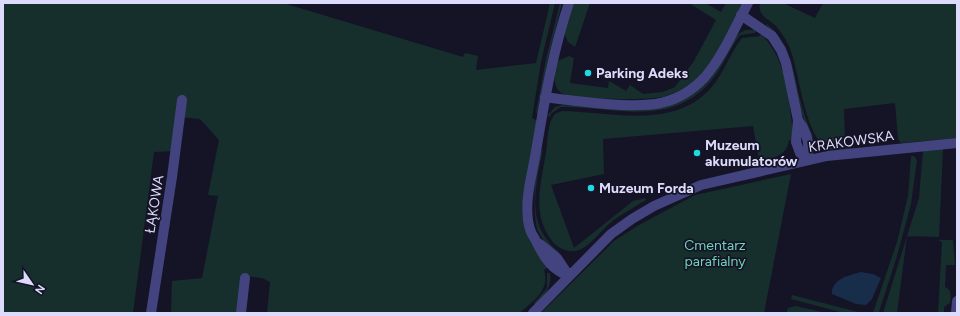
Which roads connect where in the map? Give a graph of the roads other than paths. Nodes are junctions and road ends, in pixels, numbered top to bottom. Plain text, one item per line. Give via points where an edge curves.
1 (569, 3) edge
2 (748, 3) edge
3 (741, 16) junction
4 (545, 98) junction
5 (182, 100) dead end
6 (957, 143) edge
7 (807, 160) junction
8 (569, 276) junction
9 (245, 278) dead end
10 (957, 301) edge
11 (151, 313) edge
12 (241, 313) edge
13 (533, 313) edge
14 (956, 313) edge

1 - 4 street
2 - 3 street
3 - 4 street via 706,75 692,89 673,99 649,104
3 - 7 street via 772,36 781,50 798,120 796,142 800,153
4 - 8 street via 528,202 530,230 551,266
5 - 11 street, ŁĄKOWA
6 - 7 street, KRAKOWSKA via 894,148
7 - 8 street, KRAKOWSKA via 701,185 654,206 611,234
8 - 13 street, KRAKOWSKA
9 - 12 street
10 - 14 street

